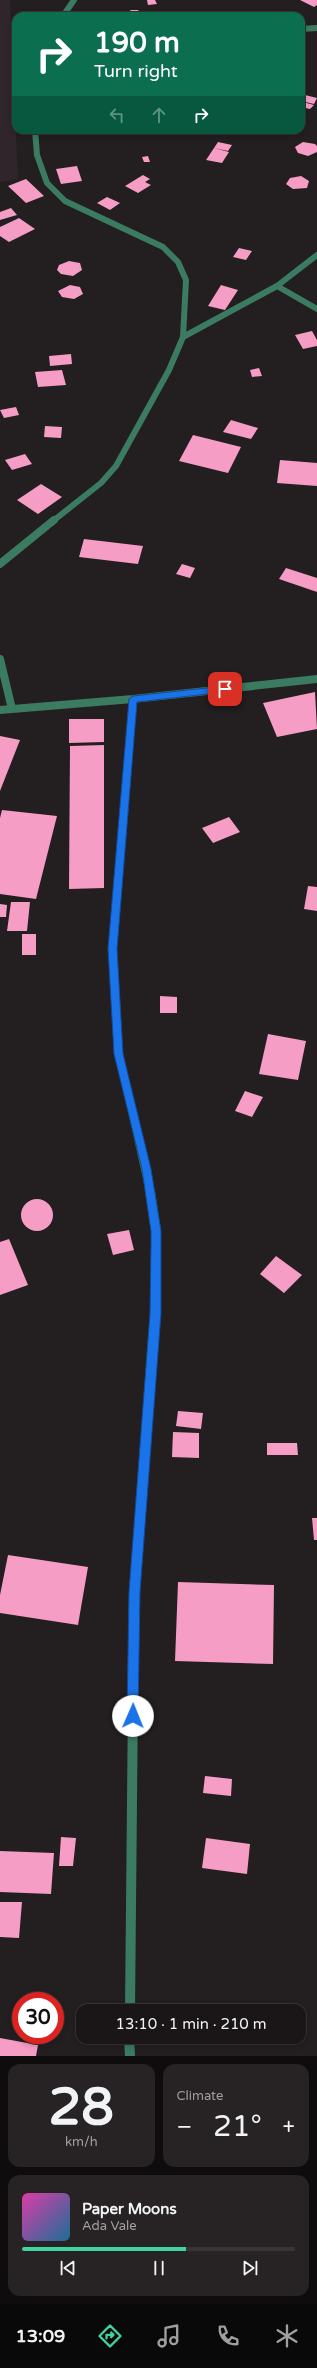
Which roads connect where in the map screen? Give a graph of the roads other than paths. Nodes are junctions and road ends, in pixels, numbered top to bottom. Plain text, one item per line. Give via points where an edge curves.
1 (74, 0) edge
2 (66, 12) edge
3 (317, 28) edge
4 (305, 29) edge
5 (35, 134) edge
6 (317, 255) edge
7 (277, 286) junction
8 (317, 309) edge
9 (183, 337) junction
10 (0, 564) edge
11 (0, 659) edge
12 (317, 679) edge
13 (133, 699) junction
14 (12, 709) junction
15 (0, 710) edge
16 (130, 2004) edge
17 (129, 2044) edge
18 (130, 2056) edge

1 - 2 street
3 - 4 street
5 - 9 street via 37,154 47,182 65,201 163,246 178,262 186,280
6 - 7 street
7 - 8 street
7 - 9 street
9 - 10 street via 169,370 116,466 100,483
11 - 14 street
12 - 13 street
13 - 14 street
13 - 16 street via 113,949 119,1054 146,1169 156,1231 156,1313 134,1592
14 - 15 street
17 - 18 street

